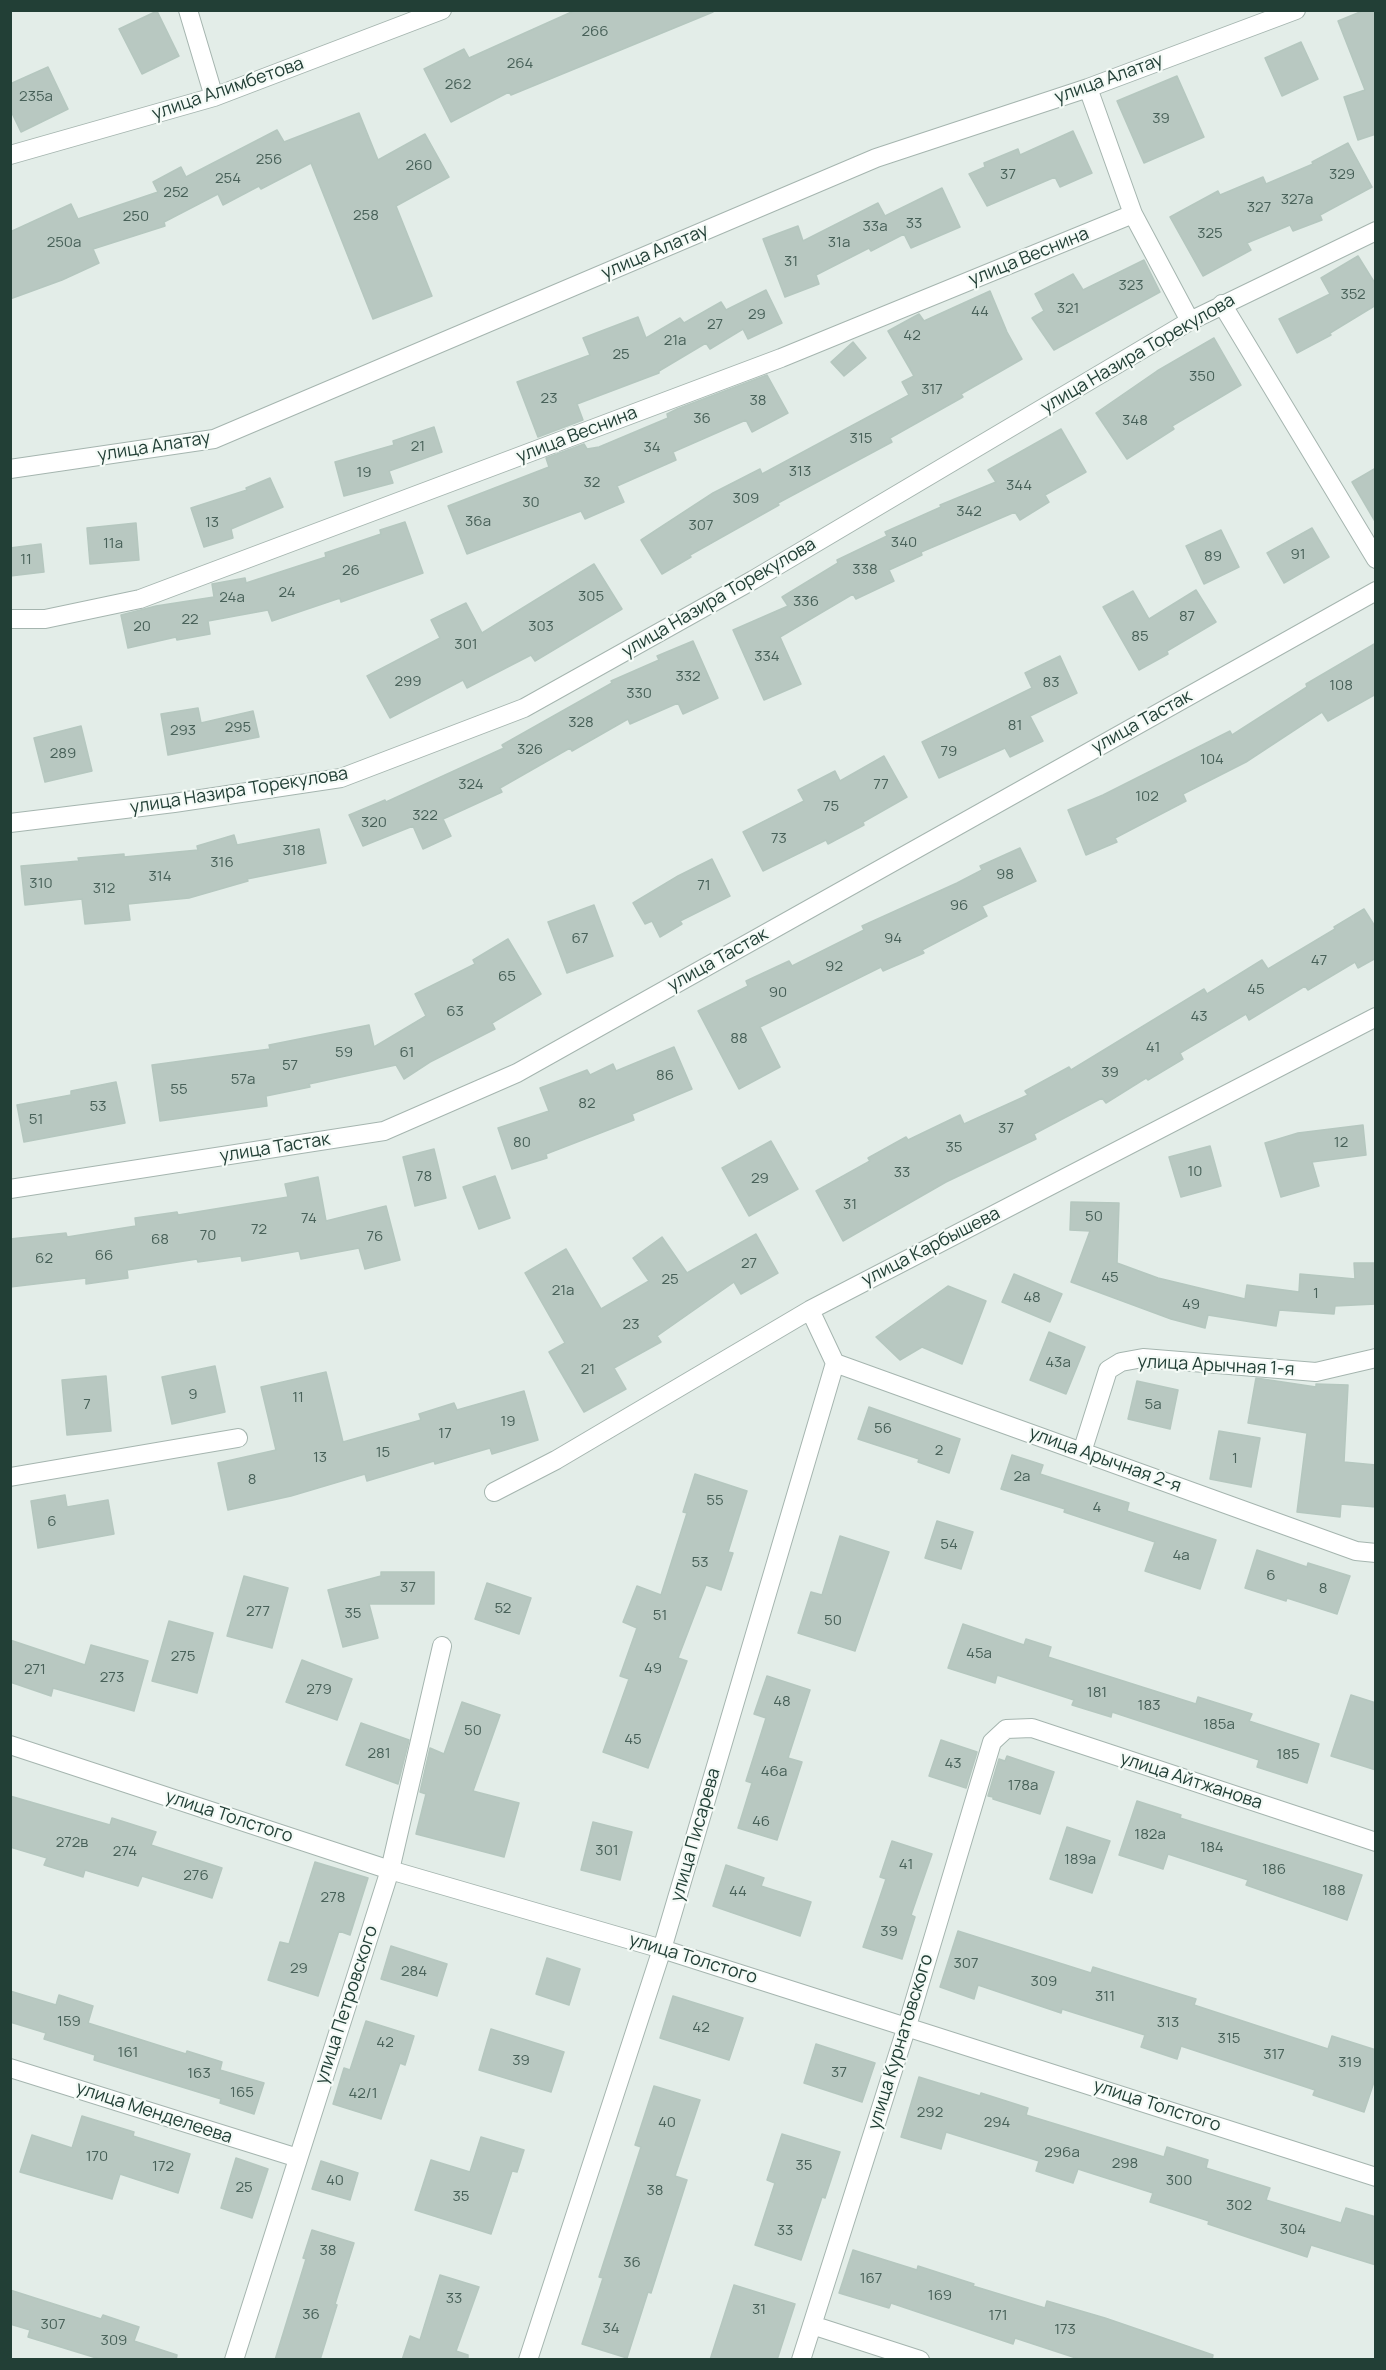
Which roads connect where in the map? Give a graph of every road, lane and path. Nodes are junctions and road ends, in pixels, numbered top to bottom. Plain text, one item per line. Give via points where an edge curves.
1 (188, 10) edge
2 (442, 10) edge
3 (1296, 10) edge
4 (1088, 88) junction
5 (214, 97) junction
6 (10, 155) edge
7 (1134, 214) junction
8 (1376, 231) edge
9 (1222, 304) junction
10 (1190, 321) junction
11 (10, 469) edge
12 (1376, 559) edge
13 (1376, 591) edge
14 (10, 620) edge
15 (10, 823) edge
16 (1376, 1017) edge
17 (10, 1189) edge
18 (810, 1310) junction
19 (1376, 1358) edge
20 (835, 1363) junction
21 (238, 1437) dead end
22 (1082, 1452) junction
23 (10, 1477) edge
24 (494, 1492) dead end
25 (1376, 1553) edge
26 (442, 1646) dead end
27 (1006, 1729) joint
28 (10, 1745) edge
29 (1376, 1842) edge
30 (390, 1870) junction
31 (662, 1948) junction
32 (907, 2026) junction
33 (10, 2068) edge
34 (298, 2158) junction
35 (1376, 2177) edge
36 (812, 2325) junction
37 (234, 2360) edge
38 (528, 2360) edge
39 (801, 2360) edge
40 (920, 2360) edge

1 - 5 street
2 - 5 street, улица Алимбетова
3 - 4 street, улица Алатау
4 - 7 street
4 - 11 street, улица Алатау via 876,158 214,439
5 - 6 street, улица Алимбетова
7 - 10 street
7 - 14 street, улица Веснина via 781,358 140,599 45,619
8 - 9 street, улица Назира Торекулова
9 - 10 street, улица Назира Торекулова
9 - 12 street
10 - 15 street, улица Назира Торекулова via 753,580 524,708 341,778
13 - 17 street, улица Тастак via 507,1077 384,1131
16 - 18 street, улица Карбышева
18 - 20 street
18 - 24 street, улица Карбышева via 556,1460
19 - 22 street, улица Арычная 1-я via 1316,1372 1143,1358 1121,1362 1108,1370
20 - 22 street, улица Арычная 2-я
20 - 31 street, улица Писарева
21 - 23 street
22 - 25 street, улица Арычная 2-я via 1356,1551
26 - 30 street, улица Петровского
27 - 29 street, улица Айтжанова via 1032,1728
27 - 32 street, улица Курнатовского via 992,1742
28 - 30 street, улица Толстого
30 - 31 street, улица Толстого
30 - 34 street, улица Петровского
31 - 32 street, улица Толстого
31 - 38 street, улица Писарева
32 - 35 street, улица Толстого
32 - 36 street, улица Курнатовского
33 - 34 street, улица Менделеева
34 - 37 street, улица Петровского
36 - 39 street, улица Курнатовского
36 - 40 street

